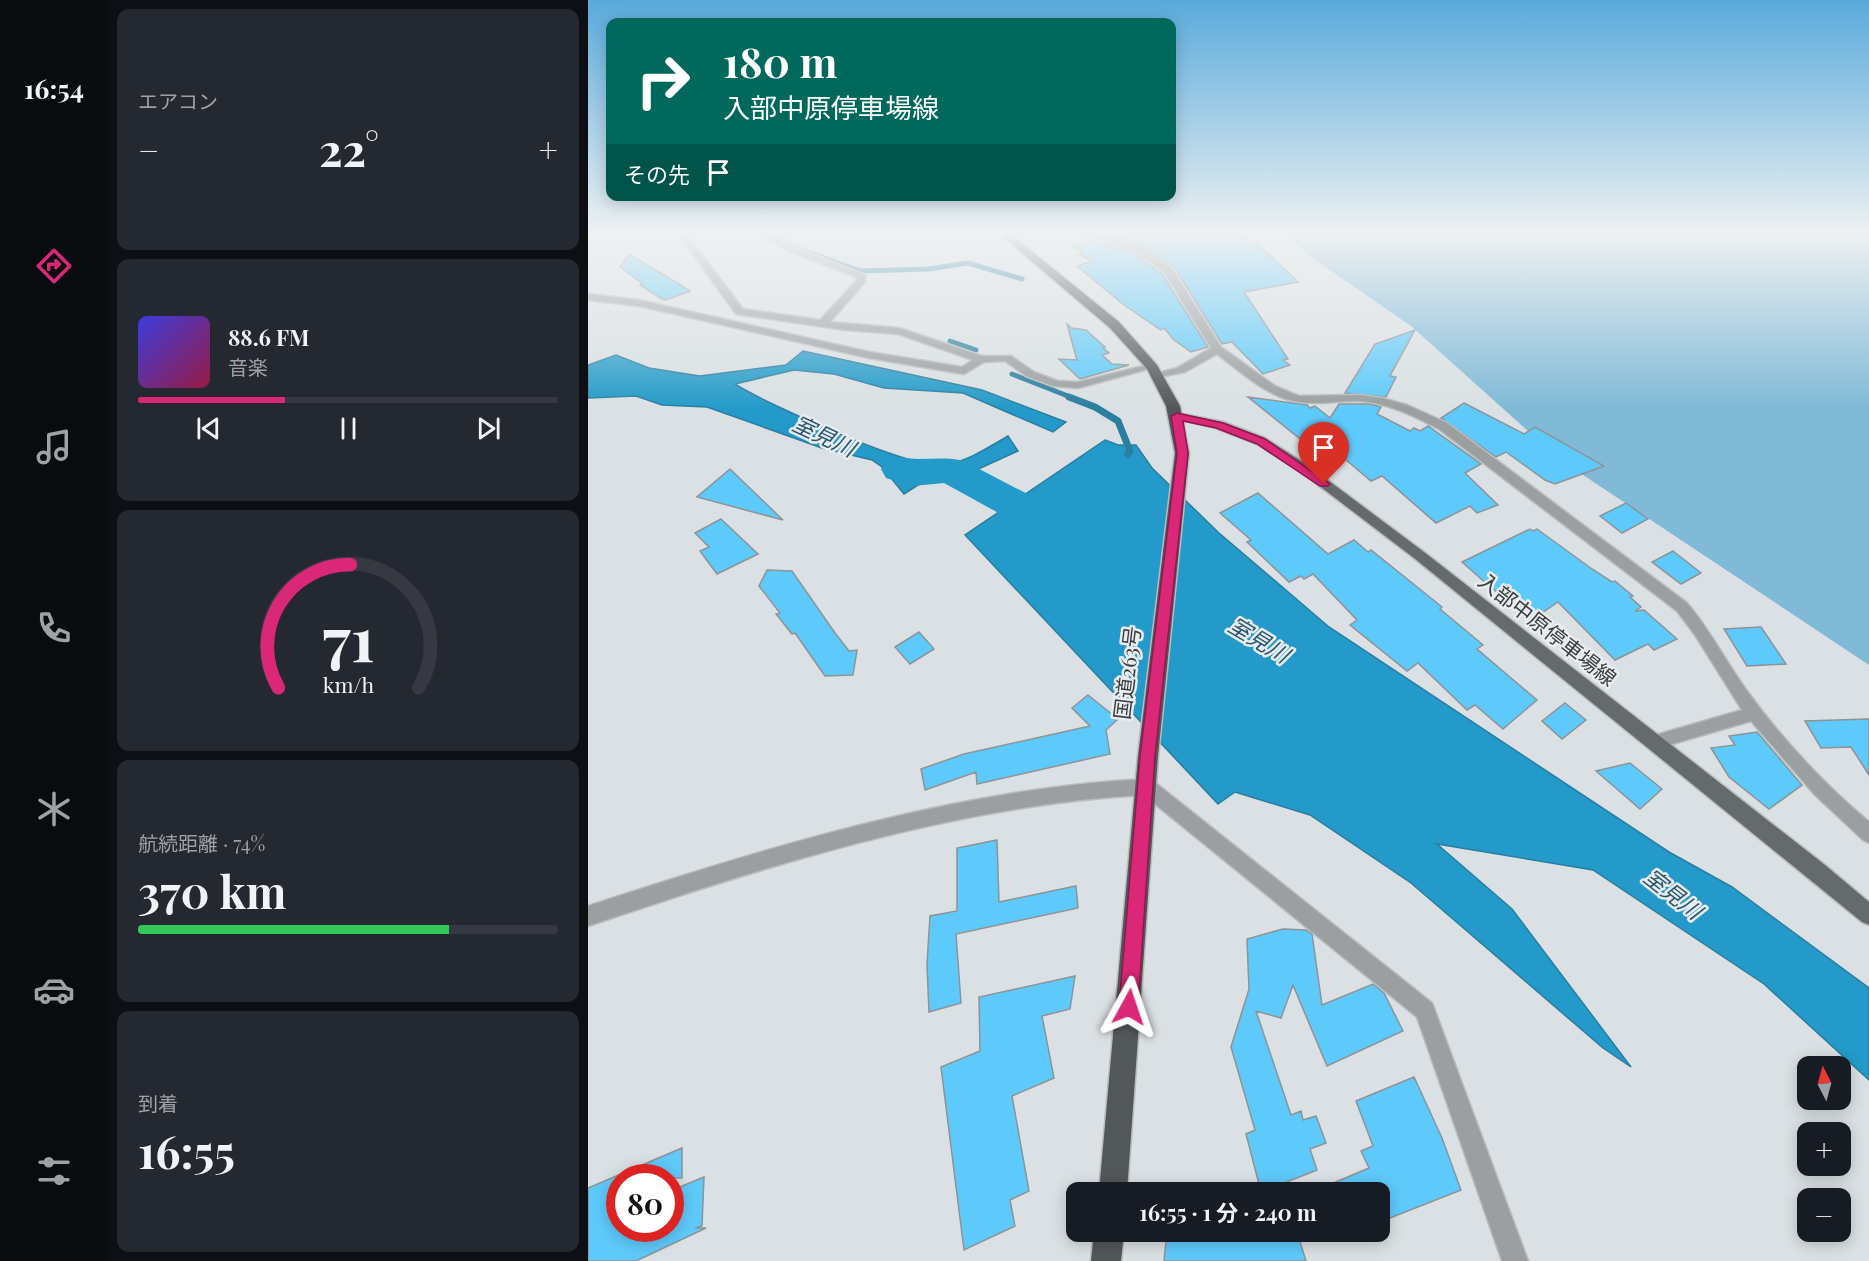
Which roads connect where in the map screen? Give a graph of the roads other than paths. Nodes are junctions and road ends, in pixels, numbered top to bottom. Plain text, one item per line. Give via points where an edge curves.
1 (724, 291) edge
2 (852, 291) edge
3 (1071, 291) edge
4 (1181, 291) edge
5 (588, 297) edge
6 (824, 322) junction
7 (1217, 349) junction
8 (981, 358) junction
9 (1154, 372) junction
10 (1177, 416) junction
11 (1755, 713) junction
12 (1655, 742) junction
13 (1147, 787) junction
14 (1869, 834) edge
15 (1869, 915) edge
16 (588, 916) edge
17 (1114, 1182) edge
18 (1108, 1242) edge
19 (1106, 1261) edge
20 (1515, 1261) edge

1 - 6 street via 740,312
2 - 6 street
3 - 9 highway, 国道263号 via 1112,324
4 - 7 street
5 - 8 street via 649,305 869,355 964,370
6 - 8 street via 899,331
7 - 9 street via 1181,370
7 - 11 street via 1290,397 1362,398 1411,410 1443,426 1682,607
8 - 9 street via 1007,358 1030,374 1057,384 1078,385
9 - 10 highway, 国道263号
10 - 12 main road, 入部中原停車場線 via 1219,425 1261,441 1305,469
10 - 13 highway, 国道263号 via 1182,453
11 - 12 street
11 - 14 street via 1835,805
12 - 15 main road, 入部中原停車場線
13 - 16 street via 1043,798 881,829 681,884
13 - 17 highway, 国道263号
13 - 20 street via 1425,1010
18 - 19 highway

